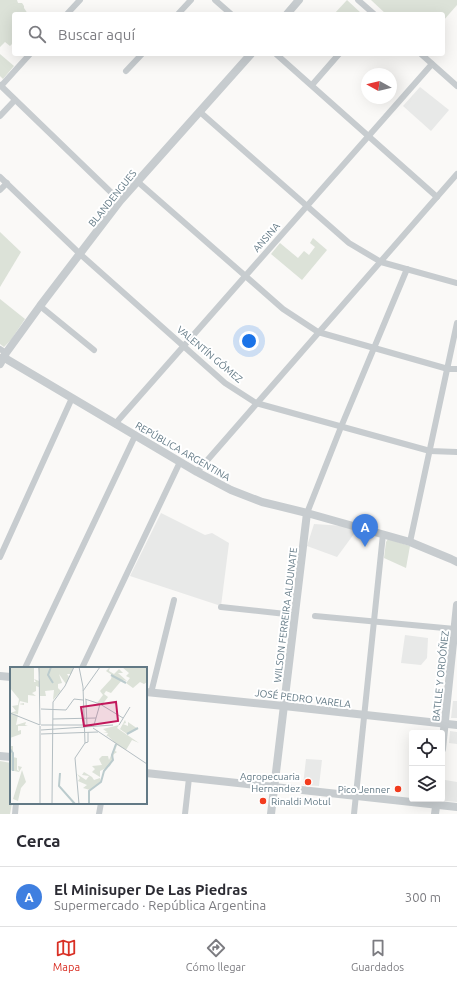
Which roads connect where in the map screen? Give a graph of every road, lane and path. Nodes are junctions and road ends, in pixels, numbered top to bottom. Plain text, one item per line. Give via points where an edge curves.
1 (78, 0) edge
2 (191, 0) edge
3 (215, 0) edge
4 (299, 0) edge
5 (358, 0) edge
6 (69, 12) edge
7 (180, 12) edge
8 (229, 12) edge
9 (289, 12) edge
10 (372, 12) edge
11 (28, 56) edge
12 (140, 56) edge
13 (249, 56) edge
14 (278, 56) edge
15 (337, 56) edge
16 (422, 56) edge
17 (432, 64) junction
18 (126, 71) dead end
19 (312, 85) junction
20 (0, 86) edge
21 (457, 86) edge
22 (15, 100) junction
23 (200, 112) junction
24 (0, 116) edge
25 (369, 135) junction
26 (457, 174) edge
27 (0, 176) edge
28 (138, 182) junction
29 (7, 183) junction
30 (0, 190) edge
31 (437, 197) junction
32 (120, 202) junction
33 (307, 206) junction
34 (80, 254) junction
35 (380, 262) junction
36 (407, 269) junction
37 (245, 276) junction
38 (457, 283) edge
39 (40, 306) junction
40 (457, 323) edge
41 (318, 332) junction
42 (184, 345) junction
43 (374, 348) junction
44 (94, 350) dead end
45 (2, 356) edge
46 (448, 369) junction
47 (457, 369) edge
48 (72, 398) junction
49 (256, 403) junction
50 (115, 424) junction
51 (341, 427) junction
52 (135, 436) junction
53 (430, 452) junction
54 (457, 452) edge
55 (180, 462) junction
56 (197, 472) junction
57 (306, 513) junction
58 (383, 534) junction
59 (410, 542) junction
60 (0, 557) edge
61 (457, 562) edge
62 (174, 600) dead end
63 (457, 606) edge
64 (221, 607) dead end
65 (295, 615) junction
66 (315, 616) dead end
67 (373, 622) junction
68 (455, 629) junction
69 (25, 667) edge
70 (82, 667) edge
71 (0, 676) edge
72 (10, 677) edge
73 (149, 693) edge
74 (284, 706) junction
75 (364, 716) junction
76 (444, 724) junction
77 (457, 725) edge
78 (444, 730) edge
79 (0, 756) edge
80 (10, 758) edge
81 (147, 773) edge
82 (189, 778) junction
83 (274, 788) junction
84 (356, 796) junction
85 (409, 800) edge
86 (437, 802) edge
87 (16, 804) edge
88 (100, 804) edge
89 (457, 807) edge
90 (15, 814) edge
91 (99, 814) edge
92 (185, 814) edge
93 (271, 814) edge
94 (354, 814) edge
95 (435, 814) edge

1 - 6 street
2 - 7 street
3 - 8 street
4 - 9 street
5 - 10 street
11 - 20 street
12 - 18 street
13 - 23 street, BLANDENGUES
14 - 19 street
15 - 19 street
16 - 17 street
17 - 21 street
17 - 25 street, ANSINA
19 - 25 street
20 - 22 street
22 - 24 street
22 - 32 street
23 - 28 street, BLANDENGUES
23 - 33 street
25 - 31 street
25 - 33 street, ANSINA
26 - 31 street
27 - 29 street, VALENTÍN GÓMEZ
28 - 32 street, BLANDENGUES
28 - 37 street
29 - 30 street
29 - 34 street, VALENTÍN GÓMEZ
31 - 35 street
32 - 34 street, BLANDENGUES
33 - 35 street via 349,243
33 - 37 street, ANSINA
34 - 39 street, BLANDENGUES
34 - 42 street, VALENTÍN GÓMEZ
35 - 36 street
35 - 41 street
36 - 38 street
36 - 43 street
37 - 41 street via 283,309
37 - 42 street, ANSINA
39 - 44 street
39 - 45 street, BLANDENGUES
40 - 46 street
41 - 43 street
41 - 49 street
42 - 49 street, VALENTÍN GÓMEZ via 225,383
42 - 50 street, ANSINA
43 - 46 street
43 - 51 street
45 - 48 street, REPÚBLICA ARGENTINA
46 - 47 street
46 - 53 street
48 - 50 street, REPÚBLICA ARGENTINA
48 - 60 street
49 - 51 street, VALENTÍN GÓMEZ
49 - 56 street
50 - 52 street, REPÚBLICA ARGENTINA
51 - 53 street, VALENTÍN GÓMEZ
51 - 57 street
52 - 55 street, REPÚBLICA ARGENTINA
52 - 69 street
53 - 54 street, VALENTÍN GÓMEZ
53 - 59 street
55 - 56 street, REPÚBLICA ARGENTINA
55 - 70 street
56 - 57 street, REPÚBLICA ARGENTINA via 231,490 262,502
57 - 58 street, REPÚBLICA ARGENTINA
57 - 65 street, WILSON FERREIRA ALDUNATE
58 - 59 street, REPÚBLICA ARGENTINA
58 - 67 street
59 - 61 street, REPÚBLICA ARGENTINA
62 - 73 street
63 - 68 street, BATLLE Y ORDÓÑEZ
64 - 65 street
65 - 74 street, WILSON FERREIRA ALDUNATE
66 - 67 street
67 - 68 street
67 - 75 street
68 - 76 street, BATLLE Y ORDÓÑEZ
71 - 72 street
73 - 74 street, JOSÉ PEDRO VARELA
74 - 75 street, JOSÉ PEDRO VARELA
74 - 83 street, WILSON FERREIRA ALDUNATE
75 - 76 street, JOSÉ PEDRO VARELA
75 - 84 street
76 - 77 street, JOSÉ PEDRO VARELA
76 - 78 street, BATLLE Y ORDÓÑEZ
79 - 80 street
81 - 82 street
82 - 83 street
82 - 92 street
83 - 84 street
83 - 93 street, WILSON FERREIRA ALDUNATE
84 - 85 street
84 - 94 street
86 - 89 street
86 - 95 street
87 - 90 street
88 - 91 street

